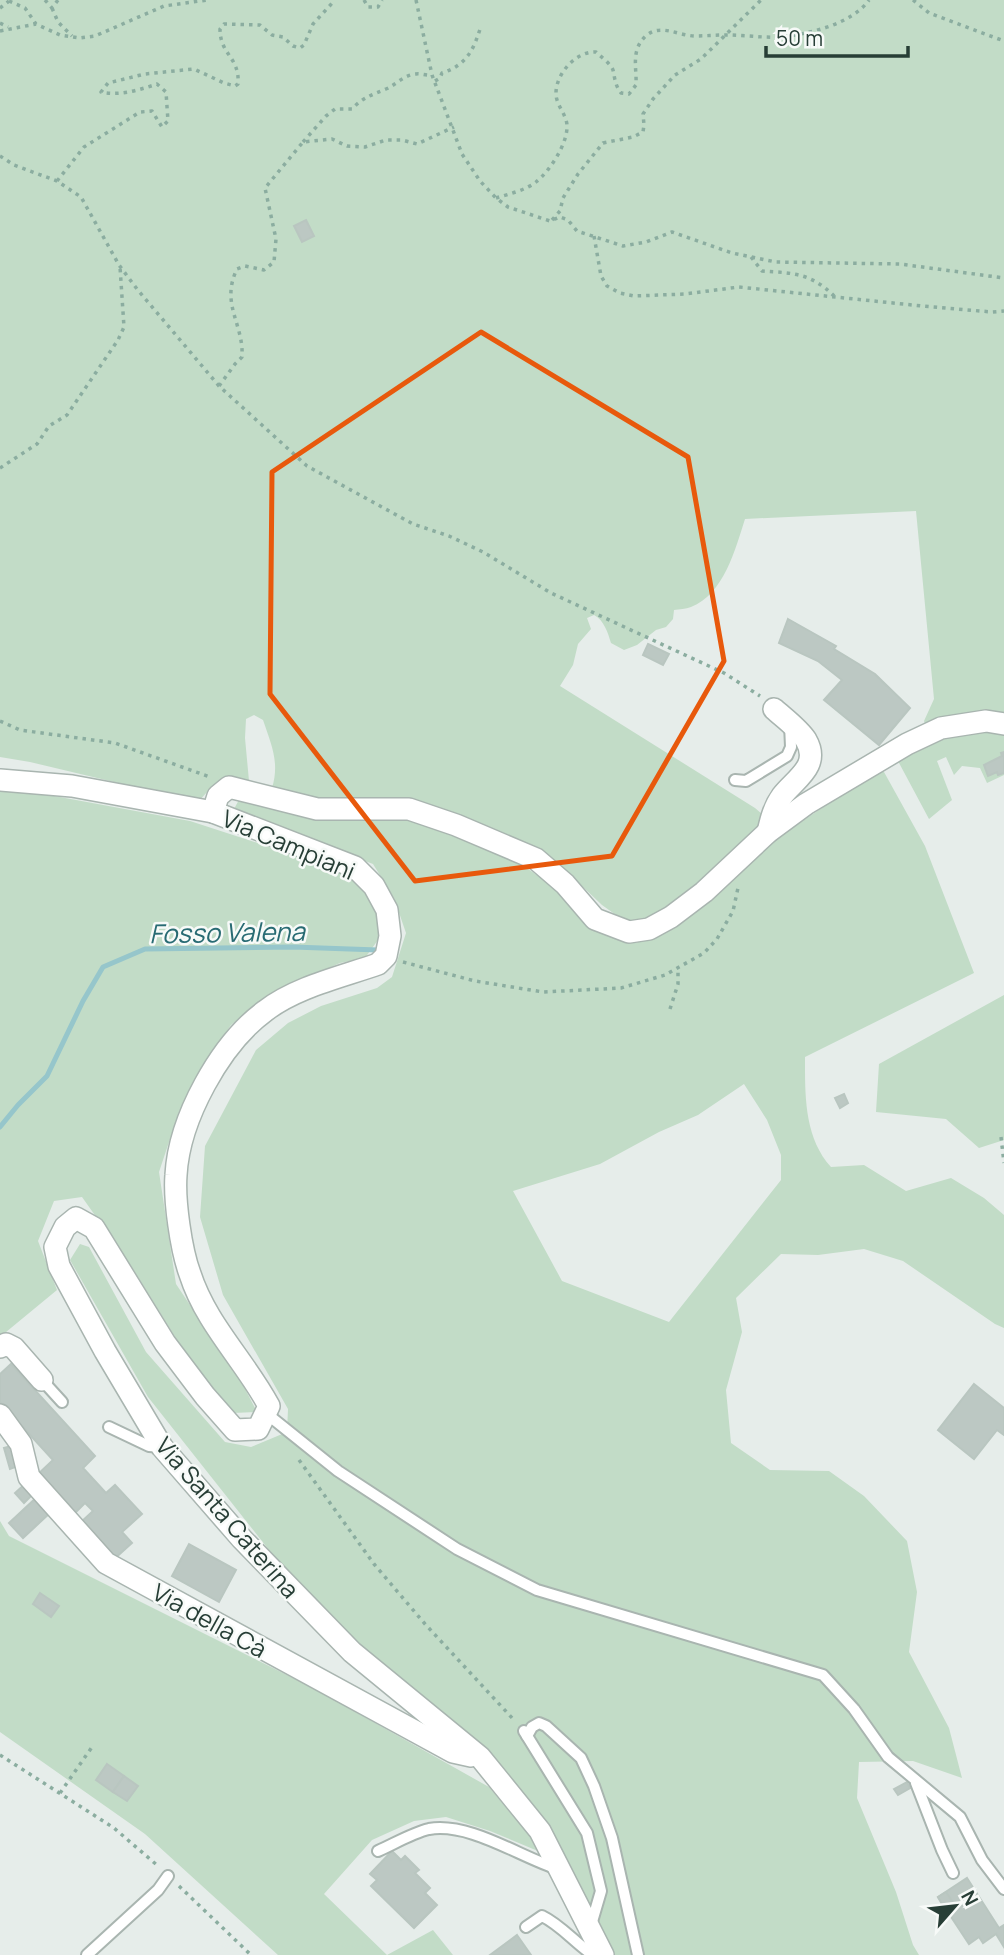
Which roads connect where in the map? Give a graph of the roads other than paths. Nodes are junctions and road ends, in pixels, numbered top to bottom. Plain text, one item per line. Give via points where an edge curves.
1 (774, 709) road end
2 (790, 724) junction
3 (1004, 724) edge
4 (0, 780) edge
5 (735, 780) dead end
6 (213, 812) junction
7 (768, 832) junction
8 (0, 1347) edge
9 (42, 1380) joint
10 (62, 1402) dead end
11 (267, 1414) junction
12 (0, 1415) edge
13 (109, 1427) dead end
14 (162, 1447) junction
15 (480, 1757) junction
16 (916, 1783) junction
17 (378, 1851) dead end
18 (560, 1870) junction
19 (953, 1873) dead end
20 (169, 1876) road end
21 (1004, 1889) edge
22 (526, 1927) dead end
23 (590, 1929) junction
24 (598, 1954) edge
25 (87, 1955) edge
26 (638, 1955) edge

1 - 2 street
2 - 5 lane via 787,756 746,780
2 - 7 street via 806,740 810,759 807,770 782,796
3 - 7 street via 986,721 941,728 806,804
4 - 6 street, Via Campiani via 72,786
6 - 7 street via 218,796 229,787 317,809 409,809 536,859 595,919 629,932 649,929 671,917
6 - 11 street, Via Campiani via 355,867 374,886 387,910 392,958 265,1010 228,1046 184,1131 176,1175 190,1275 212,1321 264,1396
8 - 9 street via 14,1348
9 - 10 lane
11 - 14 street, Via Santa Caterina via 258,1429 236,1430 165,1343 102,1237 76,1218 65,1227 55,1247 59,1266
11 - 16 lane via 338,1471 457,1549 537,1590 823,1675 888,1757
12 - 15 street, Via della Cà via 21,1444 29,1477 106,1563 453,1752
13 - 14 lane via 149,1446
14 - 15 street, Via Santa Caterina via 242,1539 352,1652
15 - 18 street, Via Santa Caterina via 540,1831
16 - 19 lane
16 - 21 lane via 960,1817 982,1860
17 - 18 lane via 429,1829 462,1830
18 - 23 street, Via Santa Caterina
20 - 25 lane
22 - 24 lane via 542,1916 576,1944
23 - 24 street, Via Santa Caterina
23 - 26 lane via 601,1891 587,1833 525,1733 538,1723 581,1758 594,1786 612,1838

